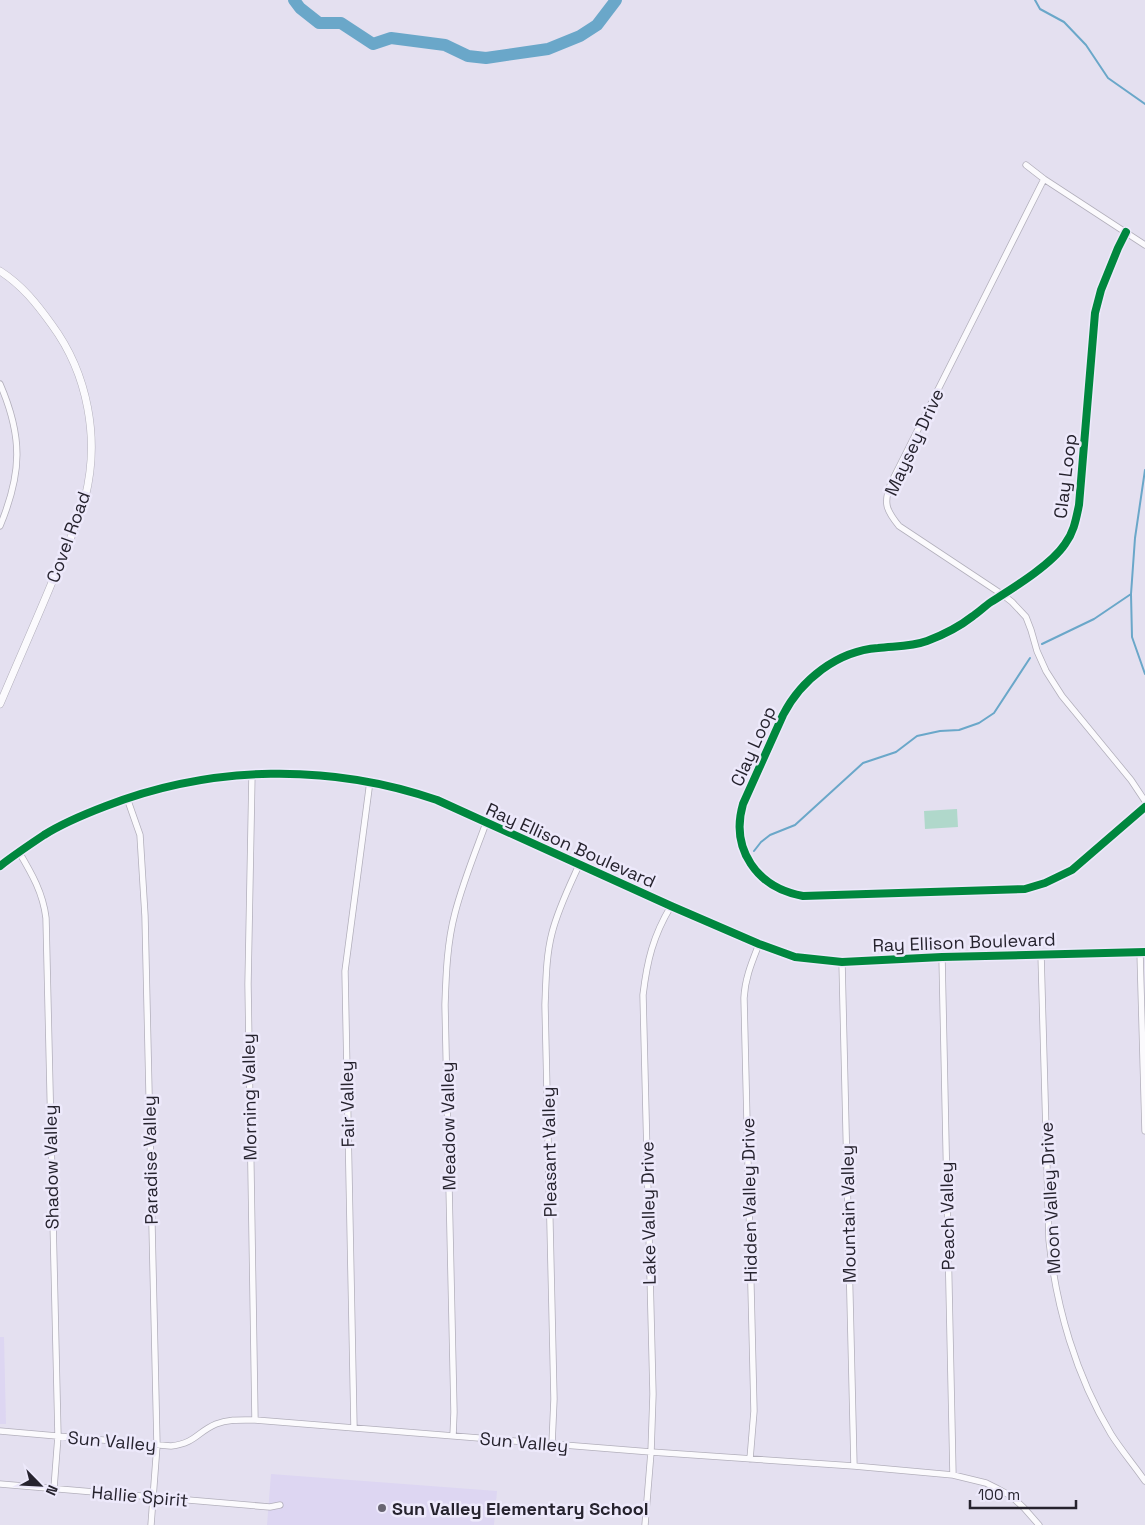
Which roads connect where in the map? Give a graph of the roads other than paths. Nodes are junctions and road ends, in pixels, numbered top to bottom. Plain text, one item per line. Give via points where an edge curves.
1 (1026, 166) dead end
2 (1044, 180) junction
3 (1126, 232) junction
4 (1145, 245) edge
5 (0, 271) edge
6 (0, 384) edge
7 (0, 526) edge
8 (1003, 595) junction
9 (0, 704) edge
10 (252, 774) junction
11 (370, 781) junction
12 (127, 798) junction
13 (1145, 802) edge
14 (1145, 807) edge
15 (486, 823) junction
16 (19, 852) junction
17 (579, 865) junction
18 (0, 866) edge
19 (671, 906) junction
20 (759, 944) junction
21 (1142, 952) edge
22 (1041, 954) junction
23 (942, 957) junction
24 (842, 962) junction
25 (1145, 1131) edge
26 (255, 1420) junction
27 (354, 1428) junction
28 (0, 1431) edge
29 (58, 1436) junction
30 (453, 1436) junction
31 (552, 1444) junction
32 (157, 1445) junction
33 (651, 1452) junction
34 (750, 1459) junction
35 (854, 1466) junction
36 (953, 1476) junction
37 (1145, 1481) edge
38 (0, 1484) edge
39 (54, 1488) junction
40 (154, 1497) junction
41 (280, 1505) dead end
42 (151, 1525) edge
43 (645, 1525) edge
44 (1039, 1525) edge

1 - 2 street
2 - 3 street
2 - 8 street, Maysey Drive via 886,498 888,512 899,526
3 - 4 street
3 - 8 street, Clay Loop via 1101,290 1095,313 1079,505 1073,531 1058,553
5 - 9 street, Covel Road via 38,305 72,356 87,400 91,451 85,498 74,532
6 - 7 street via 13,418 17,458 13,490
8 - 13 street, Maysey Drive via 1026,617 1037,652 1062,696 1131,780
8 - 14 street, Clay Loop via 949,632 913,645 849,654 806,683 789,703 741,813 741,841 749,862 765,881 803,896 1025,889 1072,870
10 - 11 street, Ray Ellison Boulevard
10 - 12 street, Ray Ellison Boulevard via 183,782
10 - 26 street, Morning Valley via 248,993
11 - 15 street, Ray Ellison Boulevard via 437,800
11 - 27 street, Fair Valley via 345,971
12 - 16 street, Ray Ellison Boulevard via 45,834
12 - 32 street, Paradise Valley via 140,836 145,916
15 - 17 street, Ray Ellison Boulevard
15 - 30 street, Meadow Valley via 454,915 446,974
16 - 18 street, Ray Ellison Boulevard
16 - 29 street, Shadow Valley via 40,889 46,918
17 - 19 street, Ray Ellison Boulevard
17 - 31 street, Pleasant Valley via 552,934 546,974
19 - 20 street, Ray Ellison Boulevard
19 - 33 street, Lake Valley Drive via 655,936 644,995 653,1394
20 - 24 street, Ray Ellison Boulevard via 795,957
20 - 34 street, Hidden Valley Drive via 746,978 744,998 754,1411
21 - 22 street, Ray Ellison Boulevard
21 - 25 street
22 - 23 street, Ray Ellison Boulevard
22 - 37 street, Moon Valley Drive via 1052,1272 1084,1381 1111,1433
23 - 24 street, Ray Ellison Boulevard
23 - 36 street, Peach Valley
24 - 35 street, Mountain Valley
26 - 27 street, Sun Valley
26 - 32 street, Sun Valley via 230,1420 209,1428 184,1444
27 - 30 street, Sun Valley
28 - 29 street, Sun Valley
29 - 32 street, Sun Valley
29 - 39 street, Shadow Valley
30 - 31 street, Sun Valley
31 - 33 street, Sun Valley
32 - 40 street, Paradise Valley
33 - 34 street, Sun Valley
33 - 43 street, Lake Valley Drive
34 - 35 street, Sun Valley
35 - 36 street, Sun Valley
36 - 44 street, Sun Valley via 986,1483 1011,1496
38 - 39 street, Hallie Spirit
39 - 40 street, Hallie Spirit
40 - 41 street, Hallie Spirit via 270,1507
40 - 42 street, Paradise Valley

